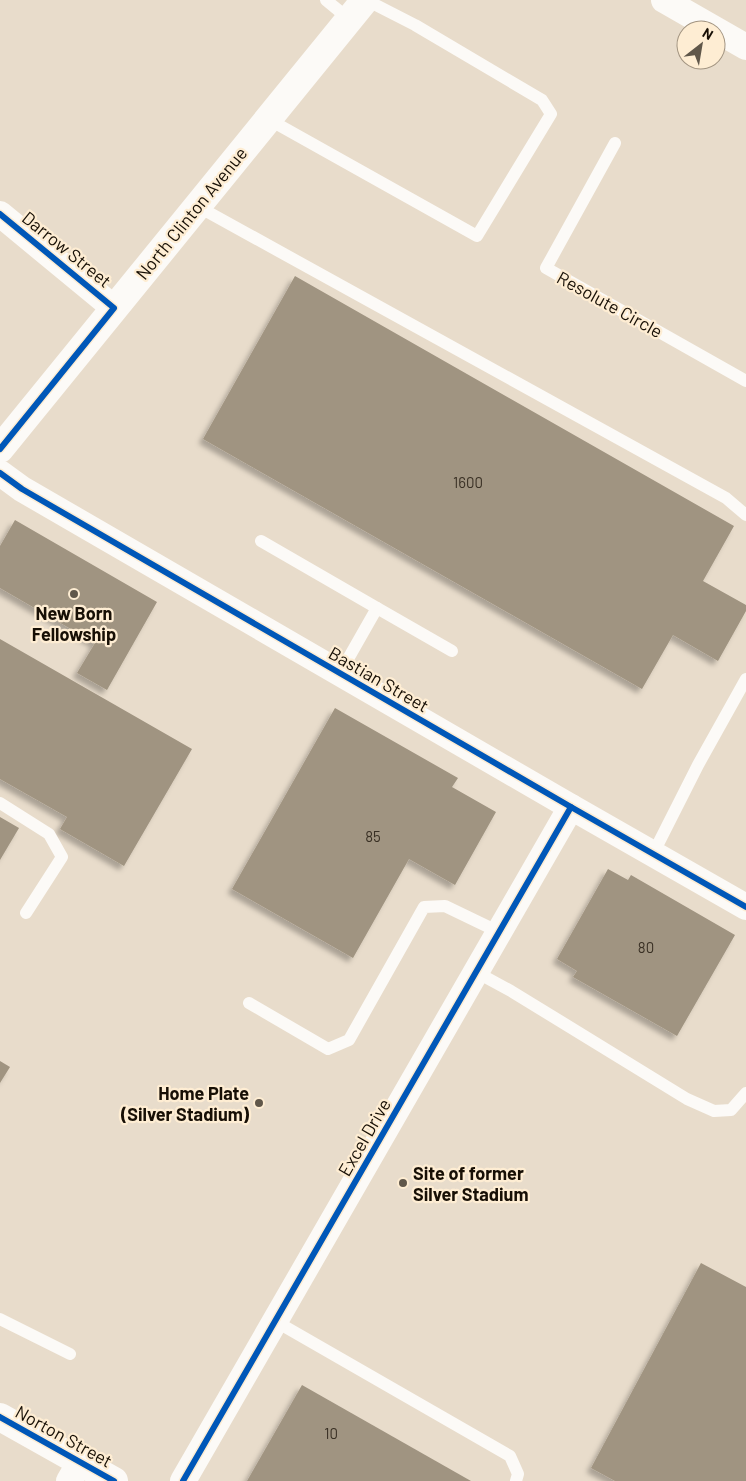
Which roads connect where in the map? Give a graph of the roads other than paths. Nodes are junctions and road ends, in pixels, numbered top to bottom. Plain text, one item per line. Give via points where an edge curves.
1 (326, 0) edge
2 (664, 0) edge
3 (360, 5) edge
4 (746, 47) edge
5 (268, 119) junction
6 (615, 143) dead end
7 (197, 206) junction
8 (0, 214) edge
9 (114, 308) junction
10 (746, 381) edge
11 (0, 449) edge
12 (0, 473) edge
13 (746, 515) edge
14 (261, 541) dead end
15 (377, 608) junction
16 (452, 651) dead end
17 (340, 673) junction
18 (746, 678) edge
19 (0, 804) edge
20 (571, 807) junction
21 (653, 854) junction
22 (746, 907) edge
23 (26, 913) dead end
24 (499, 932) junction
25 (476, 972) junction
26 (249, 1003) dead end
27 (746, 1093) edge
28 (0, 1319) edge
29 (275, 1321) junction
30 (70, 1354) dead end
31 (0, 1416) edge
32 (74, 1471) edge
33 (114, 1481) edge
34 (182, 1481) edge
35 (516, 1481) edge

1 - 3 lane
2 - 4 street
3 - 5 street, North Clinton Avenue
3 - 5 lane via 415,25 542,100 551,114 477,236
5 - 7 street, North Clinton Avenue
6 - 10 lane, Resolute Circle via 546,268
7 - 9 street, North Clinton Avenue
7 - 13 lane via 726,498
8 - 9 street, Darrow Street
9 - 11 street, North Clinton Avenue
12 - 17 street, Bastian Street via 22,489
14 - 15 lane
15 - 16 lane
15 - 17 lane
17 - 20 street, Bastian Street
18 - 21 lane
19 - 23 lane via 49,834 62,857
20 - 21 street, Bastian Street
20 - 24 street, Excel Drive
21 - 22 street, Bastian Street
24 - 25 street, Excel Drive
24 - 26 lane via 446,906 424,907 349,1040 328,1049
25 - 27 lane via 714,1112 731,1110
25 - 29 street, Excel Drive
28 - 30 lane
29 - 34 street, Excel Drive
29 - 35 lane via 510,1456 518,1474
31 - 32 street, Norton Street
32 - 33 street, Norton Street

